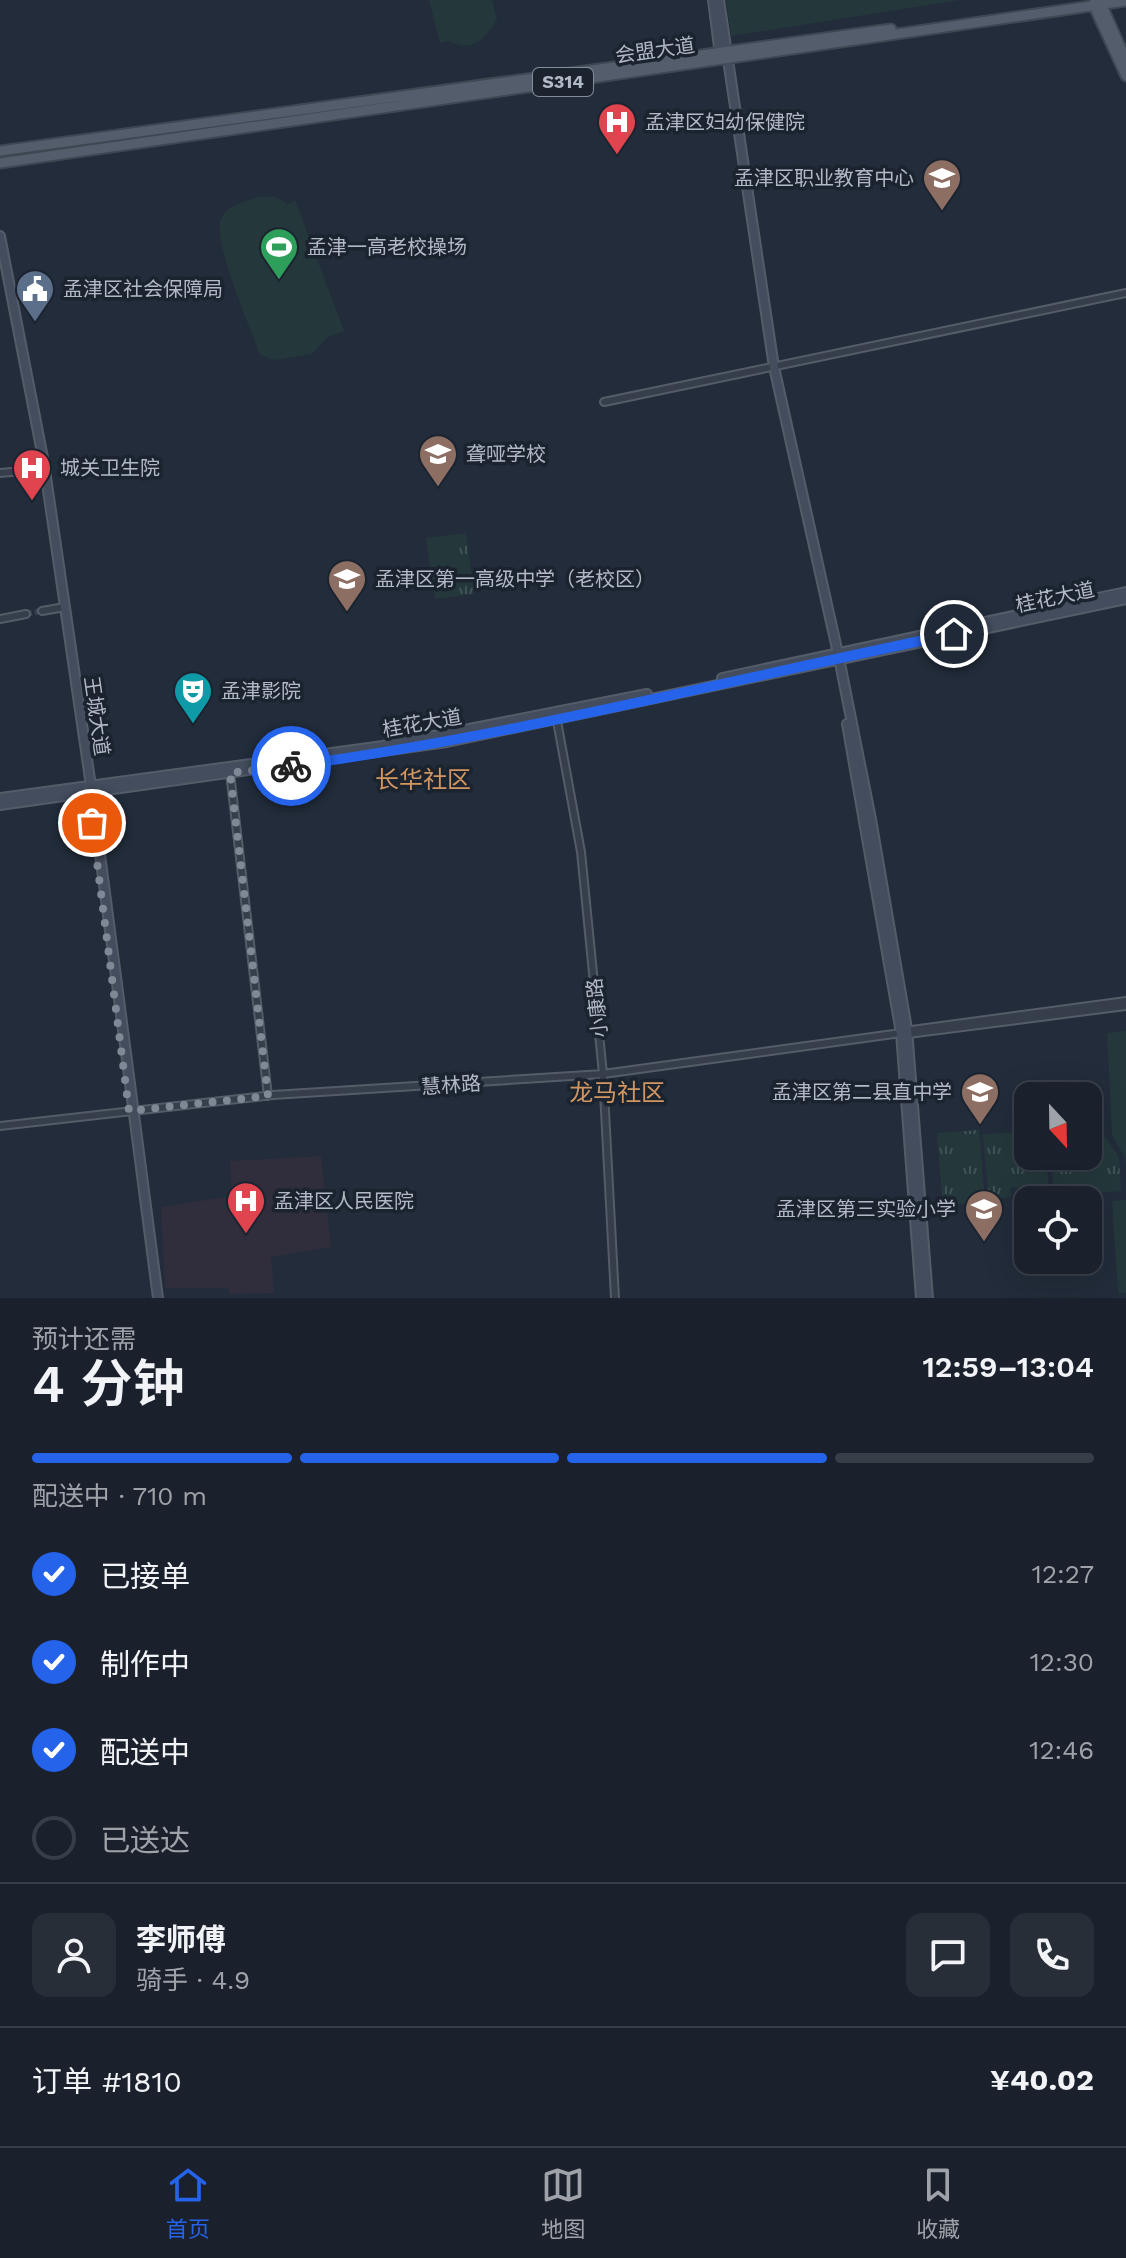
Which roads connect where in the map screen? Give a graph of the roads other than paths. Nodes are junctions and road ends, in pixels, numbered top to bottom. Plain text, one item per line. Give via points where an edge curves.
1 (716, 0) edge
2 (1126, 1) edge
3 (1097, 2) edge
4 (723, 56) junction
5 (1126, 60) edge
6 (1126, 76) edge
7 (0, 151) edge
8 (0, 163) edge
9 (0, 236) edge
10 (0, 258) edge
11 (1126, 293) edge
12 (772, 367) junction
13 (604, 402) dead end
14 (43, 470) junction
15 (0, 473) edge
16 (1126, 592) edge
17 (1126, 599) edge
18 (65, 607) junction
19 (42, 611) tunnel mouth
20 (26, 614) tunnel mouth
21 (0, 619) edge
22 (836, 656) junction
23 (557, 721) junction
24 (230, 773) junction
25 (90, 790) junction
26 (0, 798) edge
27 (0, 805) edge
28 (1126, 1003) edge
29 (905, 1032) junction
30 (603, 1074) junction
31 (268, 1096) junction
32 (131, 1111) junction
33 (0, 1126) edge
34 (155, 1298) edge
35 (615, 1298) edge
36 (921, 1298) edge
37 (928, 1298) edge

1 - 4 main road
2 - 3 main road, 会盟大道 / S314
3 - 4 main road, 会盟大道 / S314
3 - 5 main road
3 - 6 main road
4 - 7 main road, 会盟大道 / S314
4 - 8 main road, 会盟大道 / S314
4 - 12 main road
9 - 14 main road, 王城大道
10 - 14 main road, 王城大道
11 - 12 street
12 - 13 street
12 - 22 main road
14 - 15 street
14 - 18 main road, 王城大道
14 - 25 main road, 王城大道
16 - 22 main road, 桂花大道
17 - 22 main road, 桂花大道
18 - 19 street
18 - 25 main road, 王城大道
20 - 21 street
22 - 23 main road, 桂花大道
22 - 25 main road, 桂花大道 via 446,735
22 - 29 main road via 871,819
23 - 24 main road, 桂花大道 via 384,753
23 - 30 street, 小康路 via 581,852
24 - 25 main road, 桂花大道
24 - 31 street
25 - 26 main road, 桂花大道
25 - 27 main road, 桂花大道
25 - 32 main road, 王城大道
28 - 29 street, 慧林路
29 - 30 street, 慧林路
29 - 36 main road
29 - 37 main road
30 - 31 street, 慧林路
30 - 35 street, 小康路
31 - 32 street, 慧林路
32 - 33 street, 慧林路
32 - 34 main road, 王城大道

